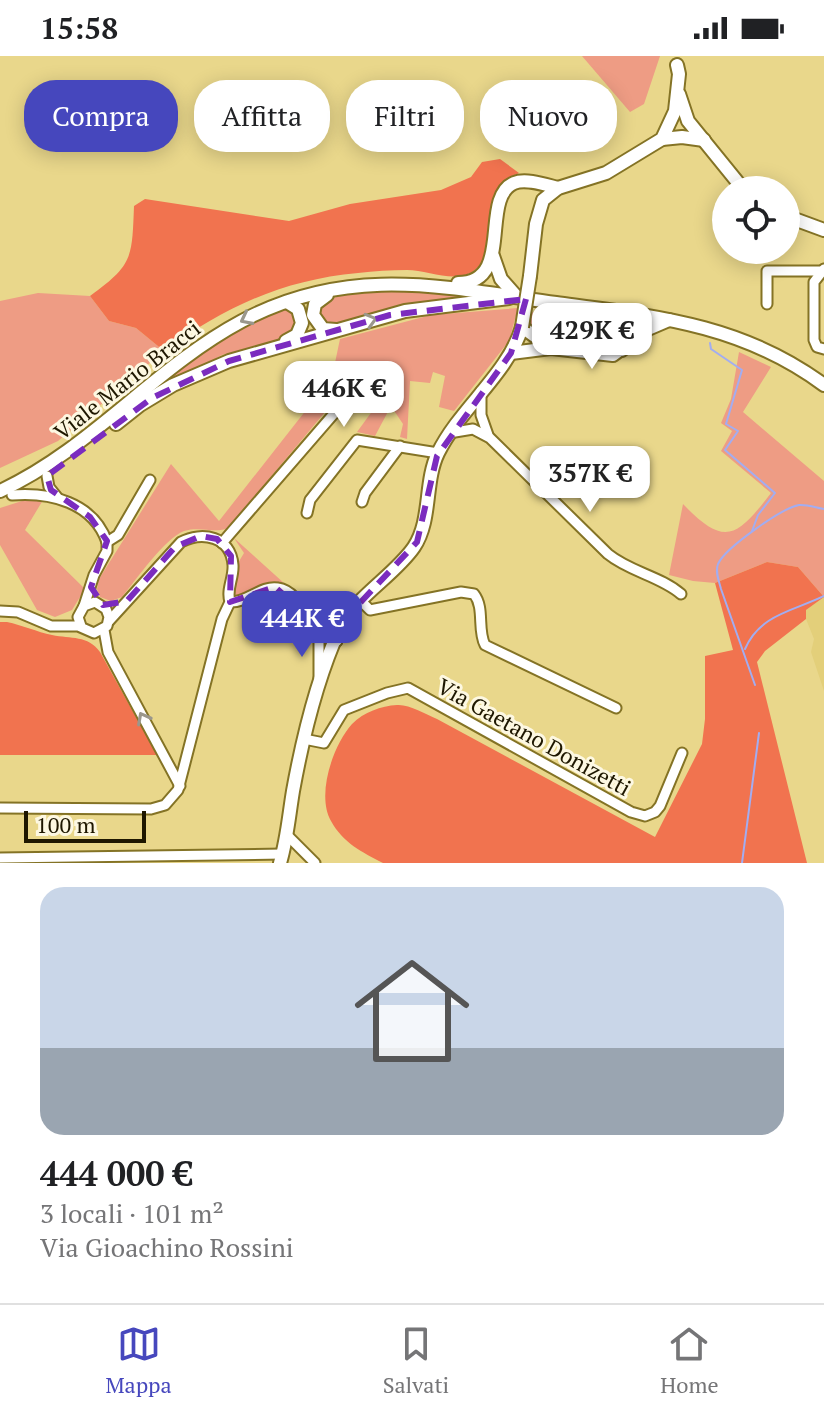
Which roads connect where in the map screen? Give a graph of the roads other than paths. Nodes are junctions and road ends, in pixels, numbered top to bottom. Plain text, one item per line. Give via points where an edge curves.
1 (678, 60) edge
2 (675, 90) junction
3 (673, 119) junction
4 (688, 121) junction
5 (659, 138) junction
6 (698, 138) junction
7 (732, 176) edge
8 (509, 186) junction
9 (558, 188) junction
10 (543, 200) junction
11 (800, 221) edge
12 (824, 230) edge
13 (493, 253) junction
14 (823, 270) edge
15 (431, 285) junction
16 (365, 286) junction
17 (517, 297) junction
18 (287, 302) junction
19 (767, 304) dead end
20 (606, 309) junction
21 (672, 320) junction
22 (522, 327) junction
23 (338, 330) junction
24 (551, 348) junction
25 (824, 349) edge
26 (269, 350) junction
27 (622, 350) junction
28 (511, 353) junction
29 (824, 385) edge
30 (481, 391) junction
31 (340, 404) dead end
32 (463, 413) junction
33 (481, 415) junction
34 (473, 429) junction
35 (449, 433) junction
36 (490, 438) junction
37 (400, 446) junction
38 (438, 453) junction
39 (47, 476) junction
40 (150, 480) dead end
41 (4, 495) edge
42 (57, 497) junction
43 (362, 502) dead end
44 (307, 513) dead end
45 (107, 542) junction
46 (222, 543) junction
47 (91, 587) junction
48 (681, 594) dead end
49 (127, 601) junction
50 (230, 602) junction
51 (362, 602) junction
52 (101, 604) junction
53 (84, 606) junction
54 (0, 611) edge
55 (345, 619) junction
56 (80, 622) junction
57 (106, 626) junction
58 (322, 629) junction
59 (337, 641) junction
60 (320, 682) junction
61 (616, 708) dead end
62 (304, 739) junction
63 (682, 753) dead end
64 (180, 786) junction
65 (0, 808) edge
66 (286, 834) junction
67 (0, 858) edge
68 (281, 859) edge
69 (315, 863) edge

1 - 2 street
2 - 3 street
2 - 4 street
2 - 5 street
3 - 4 street
3 - 5 street
3 - 6 street
4 - 6 street
5 - 6 street
5 - 9 street via 600,176
6 - 7 street
8 - 9 street via 522,182
8 - 10 street
8 - 13 street via 501,201
9 - 10 street
10 - 22 street, bridge
11 - 12 street
13 - 15 street via 473,281
13 - 17 street via 501,279
14 - 19 street via 767,271
14 - 25 street via 814,282 814,340
15 - 16 street, Viale Mario Bracci
15 - 17 street, Viale Mario Bracci
16 - 18 street, Viale Mario Bracci
16 - 23 street via 330,294 315,304 318,324
17 - 20 street, Viale Mario Bracci
23 -> 17 street, Viale Mario Bracci via 420,308
18 - 26 street via 298,309 302,327
18 -> 41 street, Viale Mario Bracci via 200,345 63,456
20 - 21 street, Viale Mario Bracci
20 - 27 street via 625,327
21 - 27 street via 648,329
21 - 29 street, Viale Mario Bracci via 754,344
22 - 24 street
22 - 28 street
23 - 26 street, Viale Mario Bracci
24 - 27 street via 611,355
24 - 28 street
26 - 39 street, Viale Mario Bracci via 173,385
28 - 30 street
30 - 32 street
30 - 33 street
31 - 46 street
32 - 33 street
32 - 34 street
32 - 35 street
33 - 36 street
34 - 35 street
34 - 36 street
35 - 38 street
36 - 48 street via 608,554
37 - 38 street
37 - 43 street
37 - 44 street via 356,441 310,500
38 - 51 street via 417,542
39 - 41 street, Viale Mario Bracci
39 - 42 street
40 - 45 street via 118,535
41 - 42 street
42 - 45 street via 90,517
45 - 47 street
46 - 49 street via 201,536 181,542
46 - 50 street via 233,564
47 - 52 street
47 - 53 street
49 - 52 street
49 - 57 street
50 - 58 street via 280,588
50 - 64 street
51 - 55 street
51 - 59 street
51 - 61 street via 370,610 474,594 485,645
52 - 53 street
52 - 57 street via 108,613
53 - 56 street
54 - 56 street via 18,612 51,626
55 - 58 street
55 - 59 street
56 - 57 street via 89,633
64 -> 57 street via 111,658 104,642
58 - 59 street via 328,640
58 - 60 street
59 - 60 street
60 - 62 street
62 - 63 street, Via Gaetano Donizetti via 324,743 344,710 408,688 645,816 660,806
62 - 66 street
64 - 65 street via 155,808
66 - 68 street
66 - 69 street
67 - 68 street

